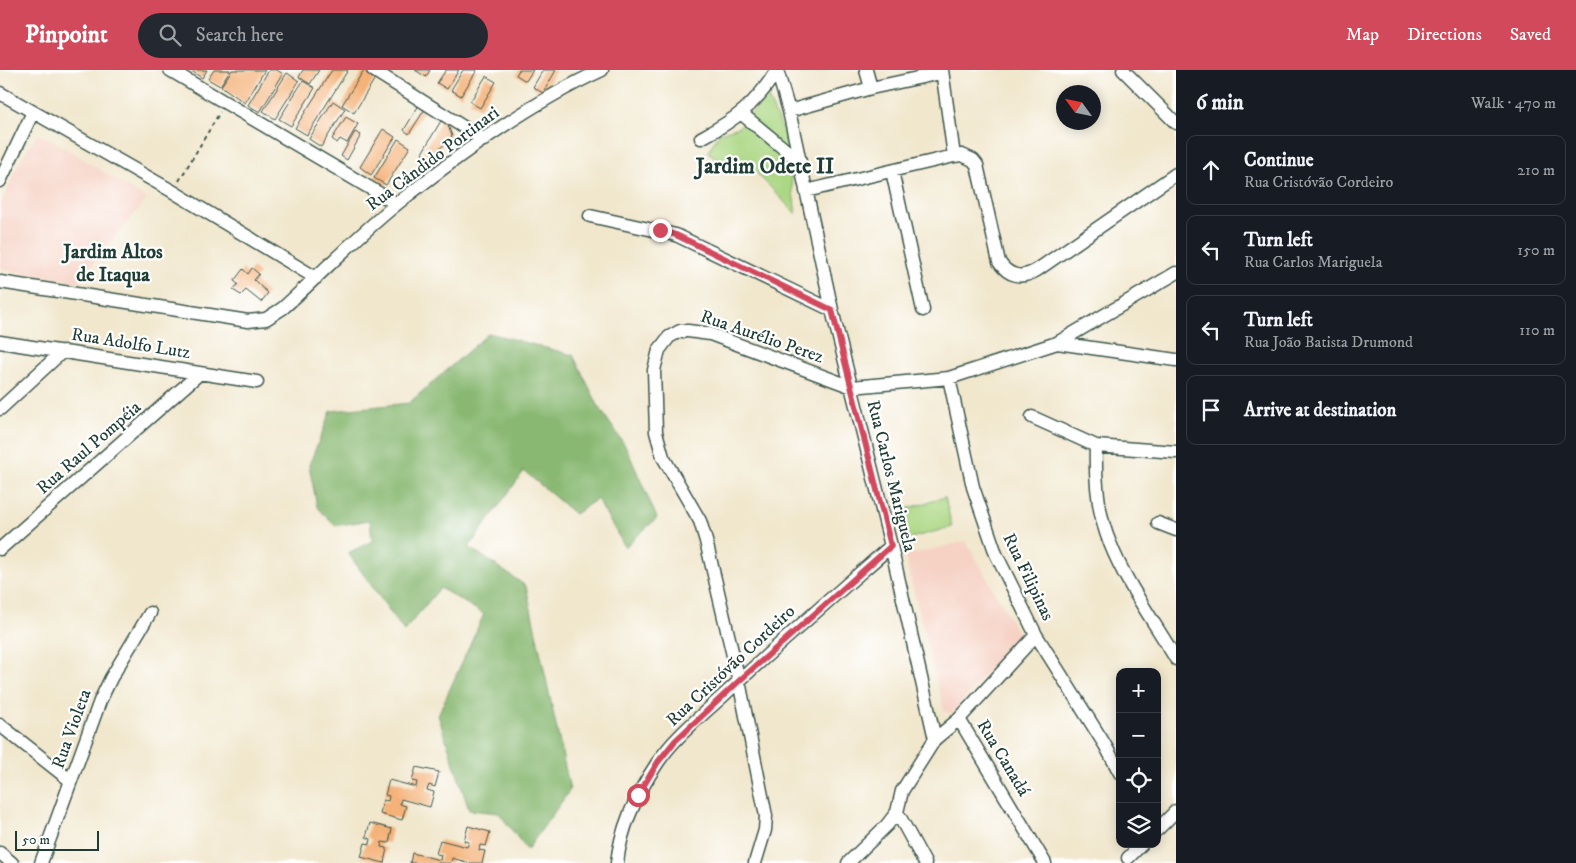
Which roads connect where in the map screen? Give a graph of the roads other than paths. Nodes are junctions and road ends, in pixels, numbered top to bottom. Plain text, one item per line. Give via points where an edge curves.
1 (170, 70) edge
2 (373, 70) edge
3 (777, 70) edge
4 (866, 70) edge
5 (1123, 70) edge
6 (598, 71) edge
7 (941, 72) edge
8 (870, 88) junction
9 (0, 93) edge
10 (789, 111) junction
11 (33, 112) junction
12 (742, 114) junction
13 (1176, 122) edge
14 (701, 138) dead end
15 (484, 140) junction
16 (954, 156) junction
17 (799, 160) junction
18 (892, 171) junction
19 (1176, 174) edge
20 (0, 181) edge
21 (806, 192) junction
22 (397, 204) junction
23 (590, 216) dead end
24 (1176, 273) edge
25 (316, 278) junction
26 (0, 282) edge
27 (832, 310) junction
28 (923, 310) dead end
29 (0, 342) edge
30 (1057, 344) junction
31 (63, 351) junction
32 (1176, 360) edge
33 (200, 373) junction
34 (949, 378) junction
35 (257, 382) dead end
36 (852, 387) junction
37 (0, 409) edge
38 (1032, 417) dead end
39 (1096, 446) junction
40 (1176, 452) edge
41 (1158, 522) dead end
42 (1176, 530) edge
43 (891, 546) junction
44 (0, 549) edge
45 (150, 613) dead end
46 (1036, 635) junction
47 (1176, 659) edge
48 (739, 681) junction
49 (959, 718) junction
50 (0, 725) edge
51 (936, 739) junction
52 (1116, 766) edge
53 (71, 781) junction
54 (1176, 811) edge
55 (896, 812) junction
56 (1161, 826) edge
57 (1128, 848) edge
58 (1139, 848) edge
59 (0, 854) edge
60 (1129, 861) edge
61 (12, 863) edge
62 (41, 863) edge
63 (617, 863) edge
64 (755, 863) edge
65 (848, 863) edge
66 (925, 863) edge
67 (1045, 863) edge

1 - 22 street
2 - 15 street
3 - 10 street, Rua Carlos Mariguela
3 - 12 street via 764,92
4 - 8 street
5 - 13 street
6 - 15 street, Rua Cândido Portinari
7 - 8 street
7 - 16 street
8 - 10 street
9 - 11 street
10 - 17 street, Rua Carlos Mariguela
11 - 20 street
11 - 25 street
12 - 14 street
12 - 17 street
15 - 22 street, Rua Cândido Portinari
16 - 18 street
16 - 19 street via 962,155 976,164 999,262 1010,274 1023,276 1045,265
17 - 21 street, Rua Carlos Mariguela
18 - 21 street
18 - 28 street
21 - 27 street, Rua Carlos Mariguela
22 - 25 street, Rua Cândido Portinari
23 - 27 street via 676,235
24 - 30 street
25 - 26 street, Rua Cândido Portinari via 273,316 248,321
27 - 36 street, Rua Carlos Mariguela
29 - 31 street, Rua Adolfo Lutz
30 - 32 street, Rua Aurélio Perez
30 - 34 street, Rua Aurélio Perez
31 - 33 street, Rua Adolfo Lutz
31 - 37 street
33 - 35 street, Rua Adolfo Lutz
33 - 44 street, Rua Raul Pompéia
34 - 36 street, Rua Aurélio Perez
34 - 46 street, Rua Filipinas via 973,487 988,535
36 - 43 street, Rua Carlos Mariguela
36 - 48 street, Rua Aurélio Perez via 710,334 680,331 669,337 656,357 658,442 663,457 700,521
38 - 39 street
39 - 40 street
39 - 47 street via 1097,489 1109,542 1121,568
41 - 42 street
43 - 48 street, Rua Cristóvão Cordeiro
43 - 51 street, Rua Carlos Mariguela
45 - 53 street, Rua Violeta via 100,701
46 - 49 street, Rua Canadá
46 - 52 street, Rua Filipinas
48 - 63 street, Rua Cristóvão Cordeiro via 675,741 658,762 627,819
48 - 64 street, Rua Aurélio Perez via 764,802 765,830
49 - 51 street
49 - 67 street, Rua Canadá
50 - 53 street
51 - 55 street via 902,791
53 - 62 street, Rua Violeta
54 - 56 street
55 - 65 street
55 - 66 street
57 - 60 street
58 - 60 street
59 - 61 street

